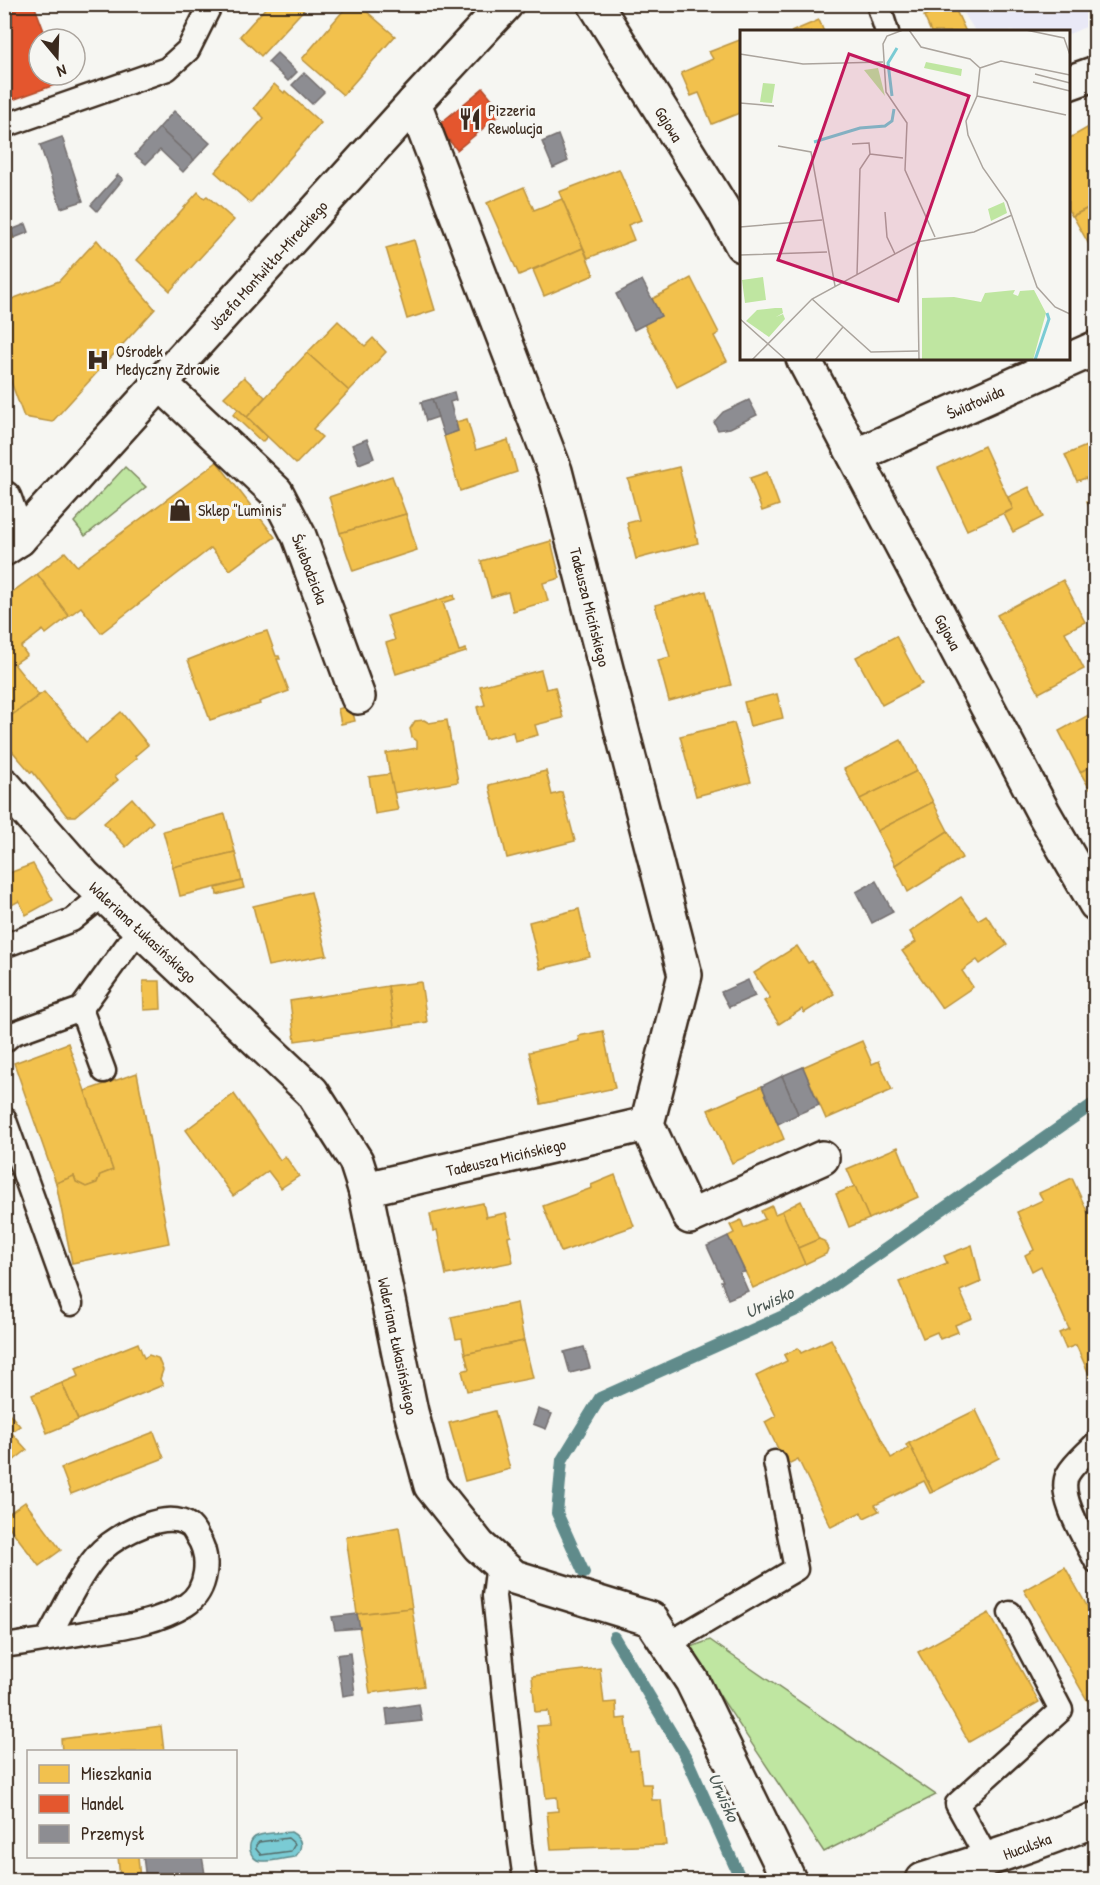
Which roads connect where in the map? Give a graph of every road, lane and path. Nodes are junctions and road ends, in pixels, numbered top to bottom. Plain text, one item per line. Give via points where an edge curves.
1 (211, 4) edge
2 (506, 4) edge
3 (595, 4) edge
4 (878, 4) edge
5 (886, 30) edge
6 (1095, 73) edge
7 (1070, 82) edge
8 (414, 103) junction
9 (4, 126) edge
10 (732, 204) edge
11 (740, 240) edge
12 (1095, 348) edge
13 (1070, 359) edge
14 (803, 360) edge
15 (1068, 360) edge
16 (160, 383) junction
17 (855, 456) junction
18 (4, 498) edge
19 (12, 544) edge
20 (358, 697) dead end
21 (5, 786) edge
22 (104, 895) junction
23 (1095, 904) edge
24 (139, 929) junction
25 (4, 946) edge
26 (81, 1009) junction
27 (4, 1041) edge
28 (104, 1071) dead end
29 (4, 1118) edge
30 (648, 1124) junction
31 (822, 1158) dead end
32 (365, 1189) junction
33 (71, 1304) dead end
34 (1095, 1443) edge
35 (775, 1462) dead end
36 (1095, 1561) edge
37 (498, 1563) junction
38 (1010, 1613) dead end
39 (47, 1639) junction
40 (668, 1644) junction
41 (4, 1646) edge
42 (1095, 1819) edge
43 (988, 1860) junction
44 (525, 1881) edge
45 (789, 1881) edge
46 (923, 1881) edge

1 - 9 lane via 188,50 167,69
2 - 8 street, Józefa Montwiłła-Mireckiego
3 - 10 street, Gajowa
4 - 5 lane
6 - 7 street
8 - 16 street, Józefa Montwiłła-Mireckiego
8 - 30 street, Tadeusza Micińskiego via 555,471 685,975
10 - 11 street, Gajowa
12 - 13 street, Światowida
14 - 17 street, Gajowa
15 - 17 street, Światowida
16 - 19 street, Józefa Montwiłła-Mireckiego
16 - 20 street, Świebodzicka via 276,492 299,536
17 - 23 street, Gajowa
18 - 19 street
21 - 22 street, Waleriana Łukasińskiego
22 - 24 street, Waleriana Łukasińskiego
22 - 25 lane via 72,920
24 - 26 lane
24 - 32 street, Waleriana Łukasińskiego via 312,1092 356,1161
26 - 27 lane via 12,1034
26 - 28 lane
29 - 33 lane
30 - 31 street via 690,1217
30 - 32 street, Tadeusza Micińskiego
32 - 37 street, Waleriana Łukasińskiego via 411,1412 431,1486 479,1546
34 - 36 lane via 1066,1476 1065,1488 1067,1502
35 - 40 lane via 796,1569
37 - 40 street, Waleriana Łukasińskiego via 514,1577 651,1619
37 - 44 lane via 494,1596
38 - 43 lane via 1061,1710 957,1804
39 - 39 lane via 140,1624 189,1603 205,1576 206,1554 190,1525 171,1519 149,1524 125,1534 102,1551
39 - 41 lane
40 - 45 street, Waleriana Łukasińskiego via 692,1681
42 - 43 street, Huculska
43 - 46 street, Huculska

